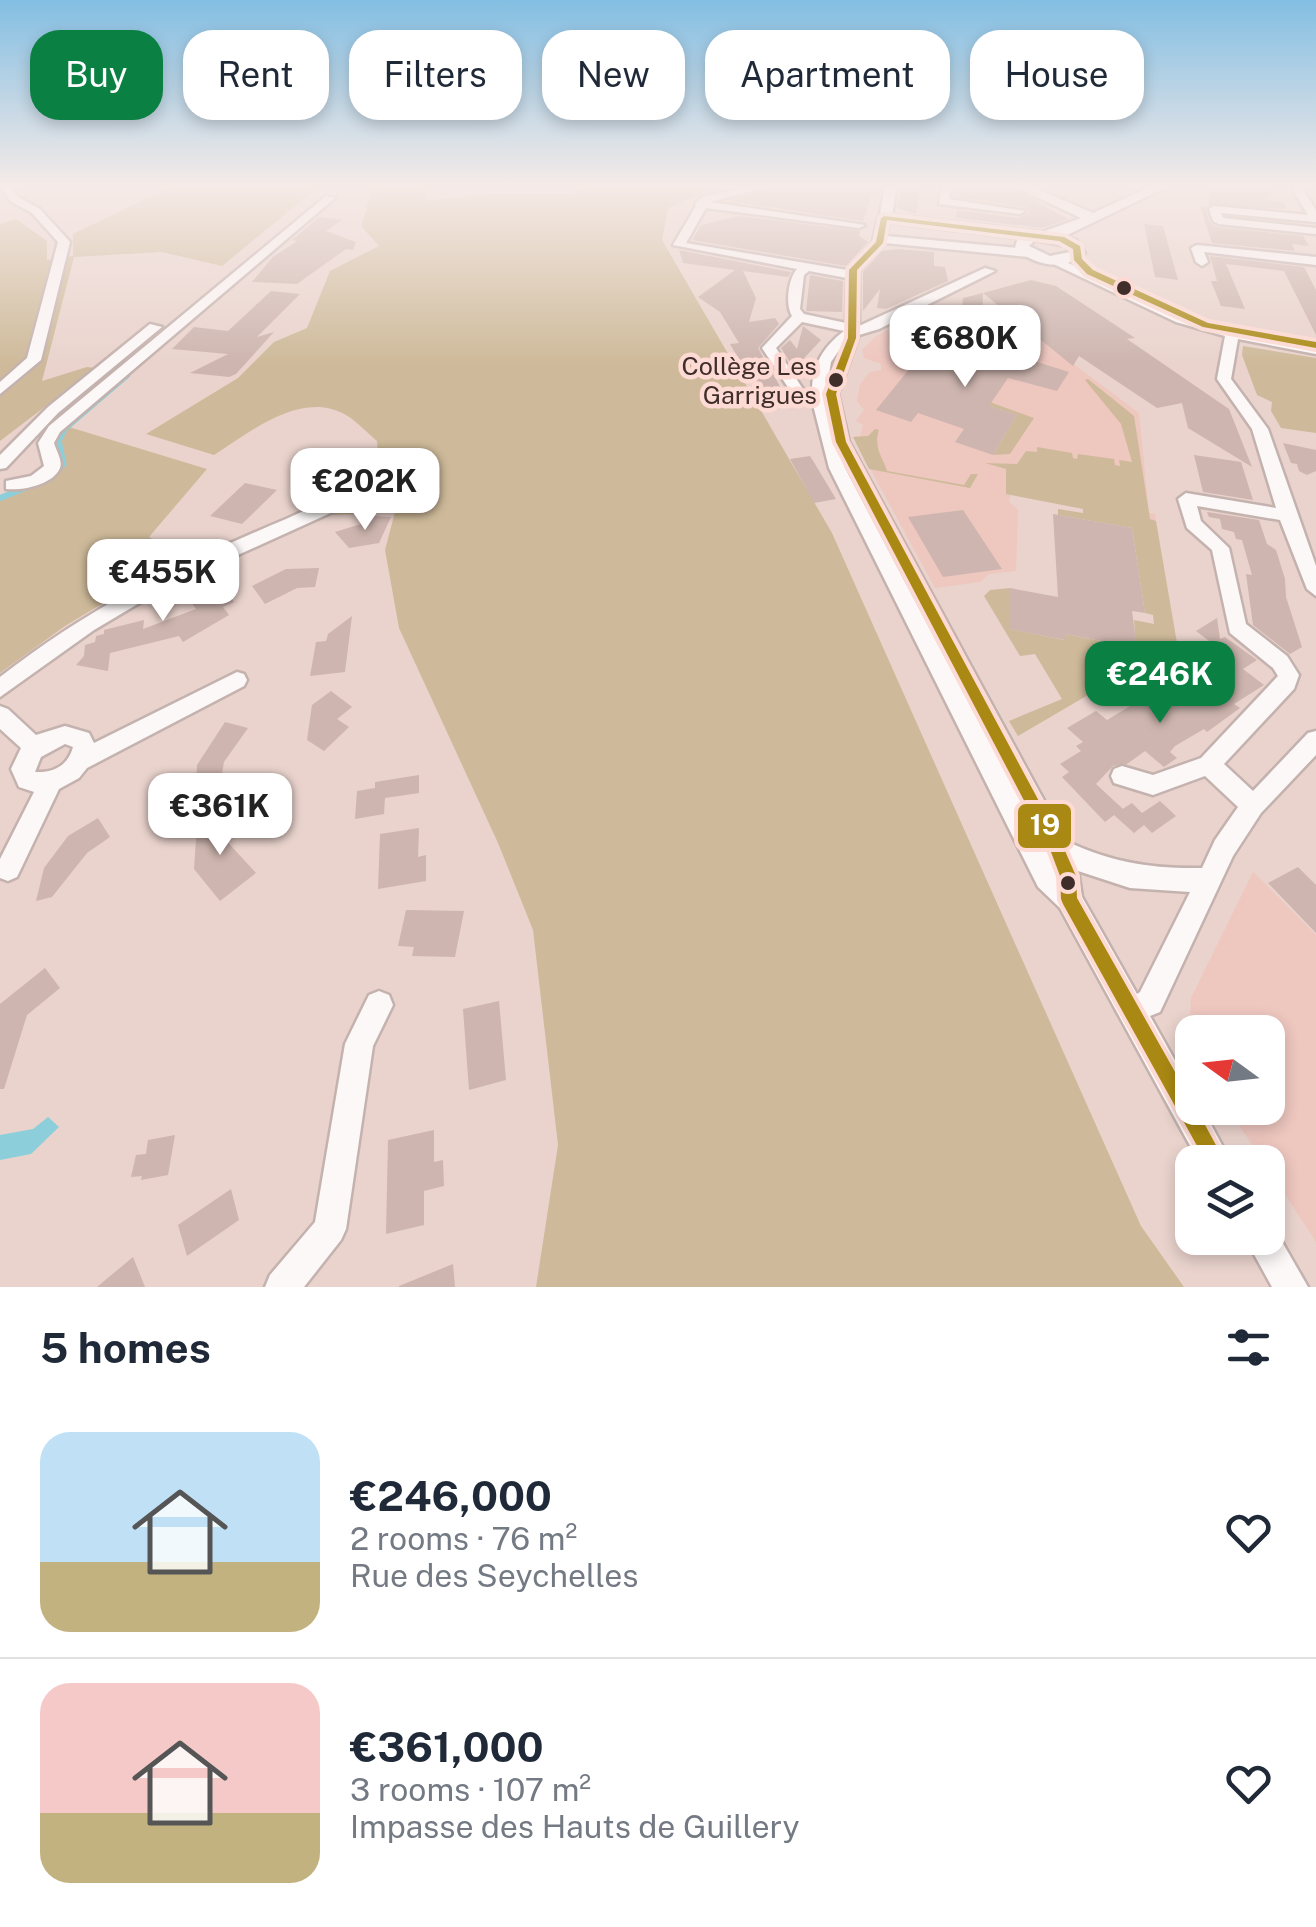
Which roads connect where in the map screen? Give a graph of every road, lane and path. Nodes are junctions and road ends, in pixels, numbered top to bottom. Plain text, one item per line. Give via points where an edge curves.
1 (63, 244) edge
2 (264, 244) edge
3 (270, 244) edge
4 (679, 244) edge
5 (876, 244) edge
6 (1036, 244) edge
7 (1045, 244) edge
8 (1077, 244) edge
9 (1076, 250) junction
10 (1051, 260) junction
11 (1316, 261) edge
12 (1202, 262) dead end
13 (807, 266) junction
14 (989, 271) dead end
15 (853, 275) junction
16 (798, 317) junction
17 (1206, 325) junction
18 (853, 329) junction
19 (1234, 333) junction
20 (1316, 347) edge
21 (0, 390) edge
22 (817, 398) junction
23 (53, 410) junction
24 (0, 446) edge
25 (0, 465) edge
26 (6, 482) edge
27 (384, 482) dead end
28 (1287, 515) junction
29 (1316, 589) edge
30 (237, 680) dead end
31 (0, 689) edge
32 (0, 715) edge
33 (1316, 740) edge
34 (36, 748) junction
35 (80, 761) junction
36 (1304, 763) edge
37 (1209, 764) junction
38 (1122, 776) dead end
39 (51, 782) junction
40 (1253, 806) junction
41 (1057, 848) junction
42 (8, 868) dead end
43 (1207, 880) junction
44 (1069, 899) junction
45 (379, 1005) dead end
46 (1129, 1011) junction
47 (1206, 1145) edge
48 (1271, 1255) edge
49 (282, 1287) edge
50 (1291, 1287) edge

1 - 21 street via 34,360
2 - 23 street
3 - 26 street via 54,430 46,444 53,462 46,474
4 - 13 street
5 - 15 street
6 - 10 main road
7 - 9 main road
8 - 9 main road
9 - 10 main road
9 - 17 street via 1090,272
10 - 17 street via 1138,302
11 - 12 street via 1197,248
13 - 15 street
13 - 16 street via 798,274
14 - 18 street via 874,326
15 - 18 street
16 - 18 street
16 - 22 street via 769,348 798,392
17 - 19 street
18 - 22 street via 822,366
18 - 41 street via 831,394 842,442
19 - 20 street
19 - 28 street via 1224,380 1260,429
22 - 44 street via 837,468 1047,880
23 - 24 street
23 - 25 street
25 - 26 street
27 - 31 street via 178,573 63,638
28 - 29 street
28 - 37 street via 1186,499 1193,524 1220,548 1237,628 1289,674
30 - 35 street
32 - 34 street
33 - 36 street
34 - 35 street via 74,736 84,746
34 - 39 street via 23,775 33,783
35 - 39 street
36 - 40 street
37 - 38 street via 1153,784
37 - 40 street
39 - 42 street
40 - 43 street
41 - 43 street via 1093,867 1148,882
41 - 44 street
43 - 46 street via 1150,1002
44 - 46 street
45 - 49 street via 359,1044 330,1228
46 - 47 street
48 - 50 street

